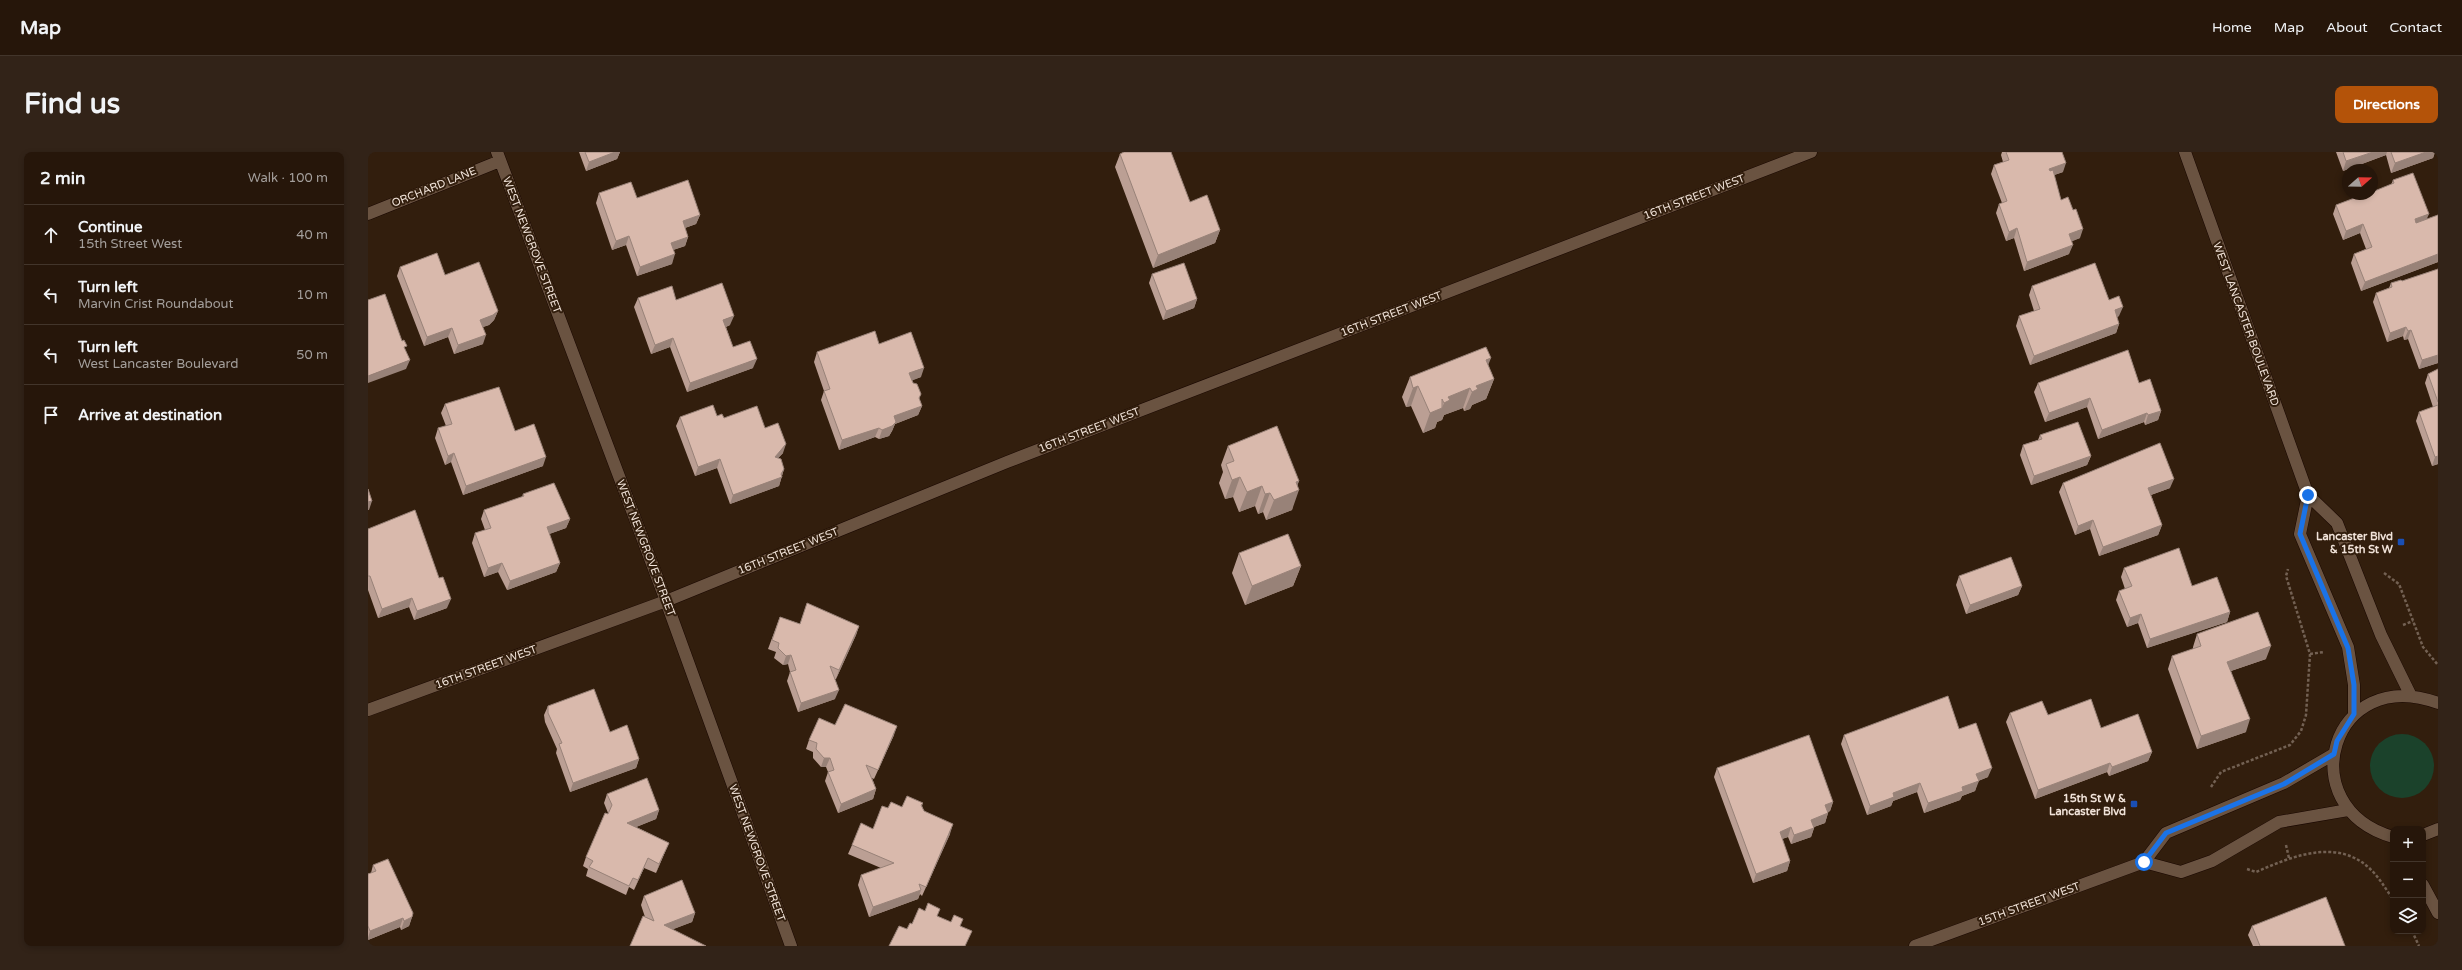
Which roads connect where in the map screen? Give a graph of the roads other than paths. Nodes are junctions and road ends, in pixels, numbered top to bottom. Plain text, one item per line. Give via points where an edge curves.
1 (1811, 152) edge
2 (2185, 152) edge
3 (498, 156) edge
4 (368, 214) edge
5 (2308, 495) junction
6 (666, 601) junction
7 (2410, 694) junction
8 (2438, 703) edge
9 (368, 710) edge
10 (2354, 714) junction
11 (2334, 754) junction
12 (2348, 810) junction
13 (2438, 829) edge
14 (2426, 834) edge
15 (2390, 836) edge
16 (2144, 862) junction
17 (2426, 891) edge
18 (2438, 913) edge
19 (791, 946) edge
20 (1915, 946) edge

1 - 6 street, 16TH STREET WEST via 1007,462
2 - 5 street, WEST LANCASTER BOULEVARD
3 - 4 street, ORCHARD LANE
3 - 6 street, WEST NEWGROVE STREET
5 - 7 street, WEST LANCASTER BOULEVARD via 2337,523 2381,636
5 - 10 street via 2300,534 2348,648 2354,685
6 - 9 street, 16TH STREET WEST
6 - 19 street, WEST NEWGROVE STREET
7 - 8 street
7 - 10 street via 2389,696 2368,704
10 - 11 street via 2337,741
11 - 12 street via 2333,774
11 - 16 street via 2284,784 2166,833
12 - 15 street via 2359,822 2376,832
12 - 16 street via 2279,822 2212,861 2181,872
13 - 14 street
16 - 20 street, 15TH STREET WEST
17 - 18 street

